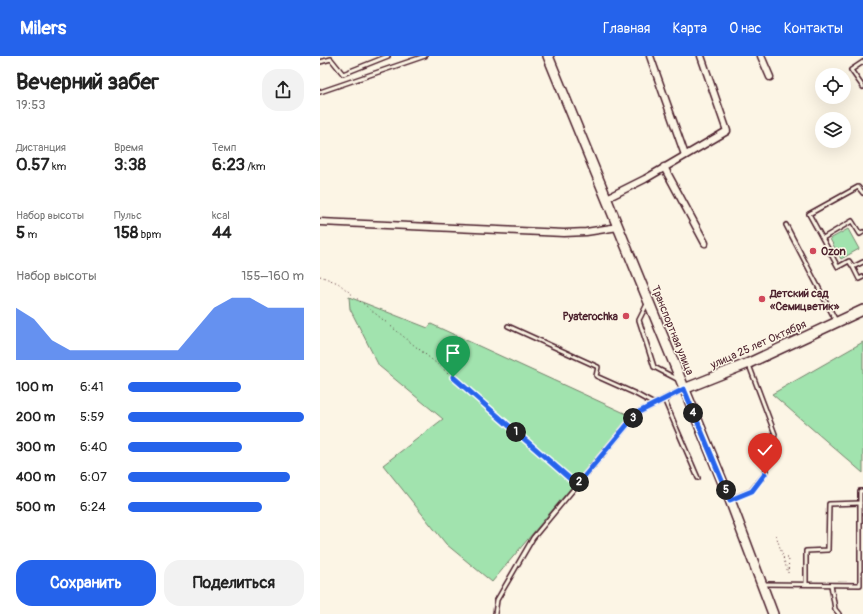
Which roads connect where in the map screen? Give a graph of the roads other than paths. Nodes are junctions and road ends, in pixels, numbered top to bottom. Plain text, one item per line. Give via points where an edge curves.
1 (388, 56) edge
2 (424, 56) edge
3 (548, 56) edge
4 (650, 56) edge
5 (701, 56) edge
6 (761, 56) edge
7 (320, 62) edge
8 (863, 62) edge
9 (770, 77) dead end
10 (863, 87) edge
11 (320, 92) edge
12 (685, 155) junction
13 (664, 167) junction
14 (863, 193) edge
15 (607, 198) junction
16 (320, 222) edge
17 (786, 225) dead end
18 (618, 227) junction
19 (862, 233) edge
20 (822, 238) junction
21 (863, 239) edge
22 (705, 243) dead end
23 (863, 262) edge
24 (853, 267) junction
25 (863, 277) edge
26 (649, 302) junction
27 (863, 310) edge
28 (837, 322) junction
29 (508, 326) dead end
30 (749, 363) junction
31 (682, 385) junction
32 (664, 399) junction
33 (654, 404) junction
34 (698, 478) dead end
35 (863, 491) edge
36 (730, 500) junction
37 (860, 502) junction
38 (761, 584) junction
39 (806, 584) junction
40 (832, 585) junction
41 (495, 614) edge
42 (773, 614) edge
43 (839, 614) edge

1 - 7 lane via 343,74 331,59
2 - 11 lane
3 - 15 main road, Транспортная улица
4 - 12 street
5 - 12 street via 727,131
6 - 9 street
8 - 10 lane via 851,70
12 - 13 street
13 - 15 street
13 - 22 street
14 - 20 lane via 858,187 809,214
15 - 18 main road, Транспортная улица
16 - 18 street via 564,233
17 - 28 lane
18 - 26 main road, Транспортная улица
19 - 20 lane via 852,221
19 - 21 lane
20 - 24 lane via 838,267 849,261
23 - 24 lane
24 - 25 lane via 859,279
26 - 31 main road, Транспортная улица
26 - 31 lane via 639,320 654,367
27 - 28 main road, улица 25 лет Октября
28 - 30 main road, улица 25 лет Октября
29 - 33 lane via 598,367 596,376 634,392
30 - 31 main road, улица 25 лет Октября
30 - 36 lane via 775,434 765,474 752,491
31 - 32 lane
31 - 36 main road, Транспортная улица
32 - 33 lane
32 - 34 lane
33 - 41 lane via 637,413 533,538 497,600
35 - 37 lane via 860,491
36 - 38 main road, Транспортная улица
37 - 39 lane via 829,504 828,550 806,551
37 - 40 lane via 860,585
38 - 39 lane
38 - 42 main road, Транспортная улица
39 - 40 lane
40 - 43 lane via 835,609

